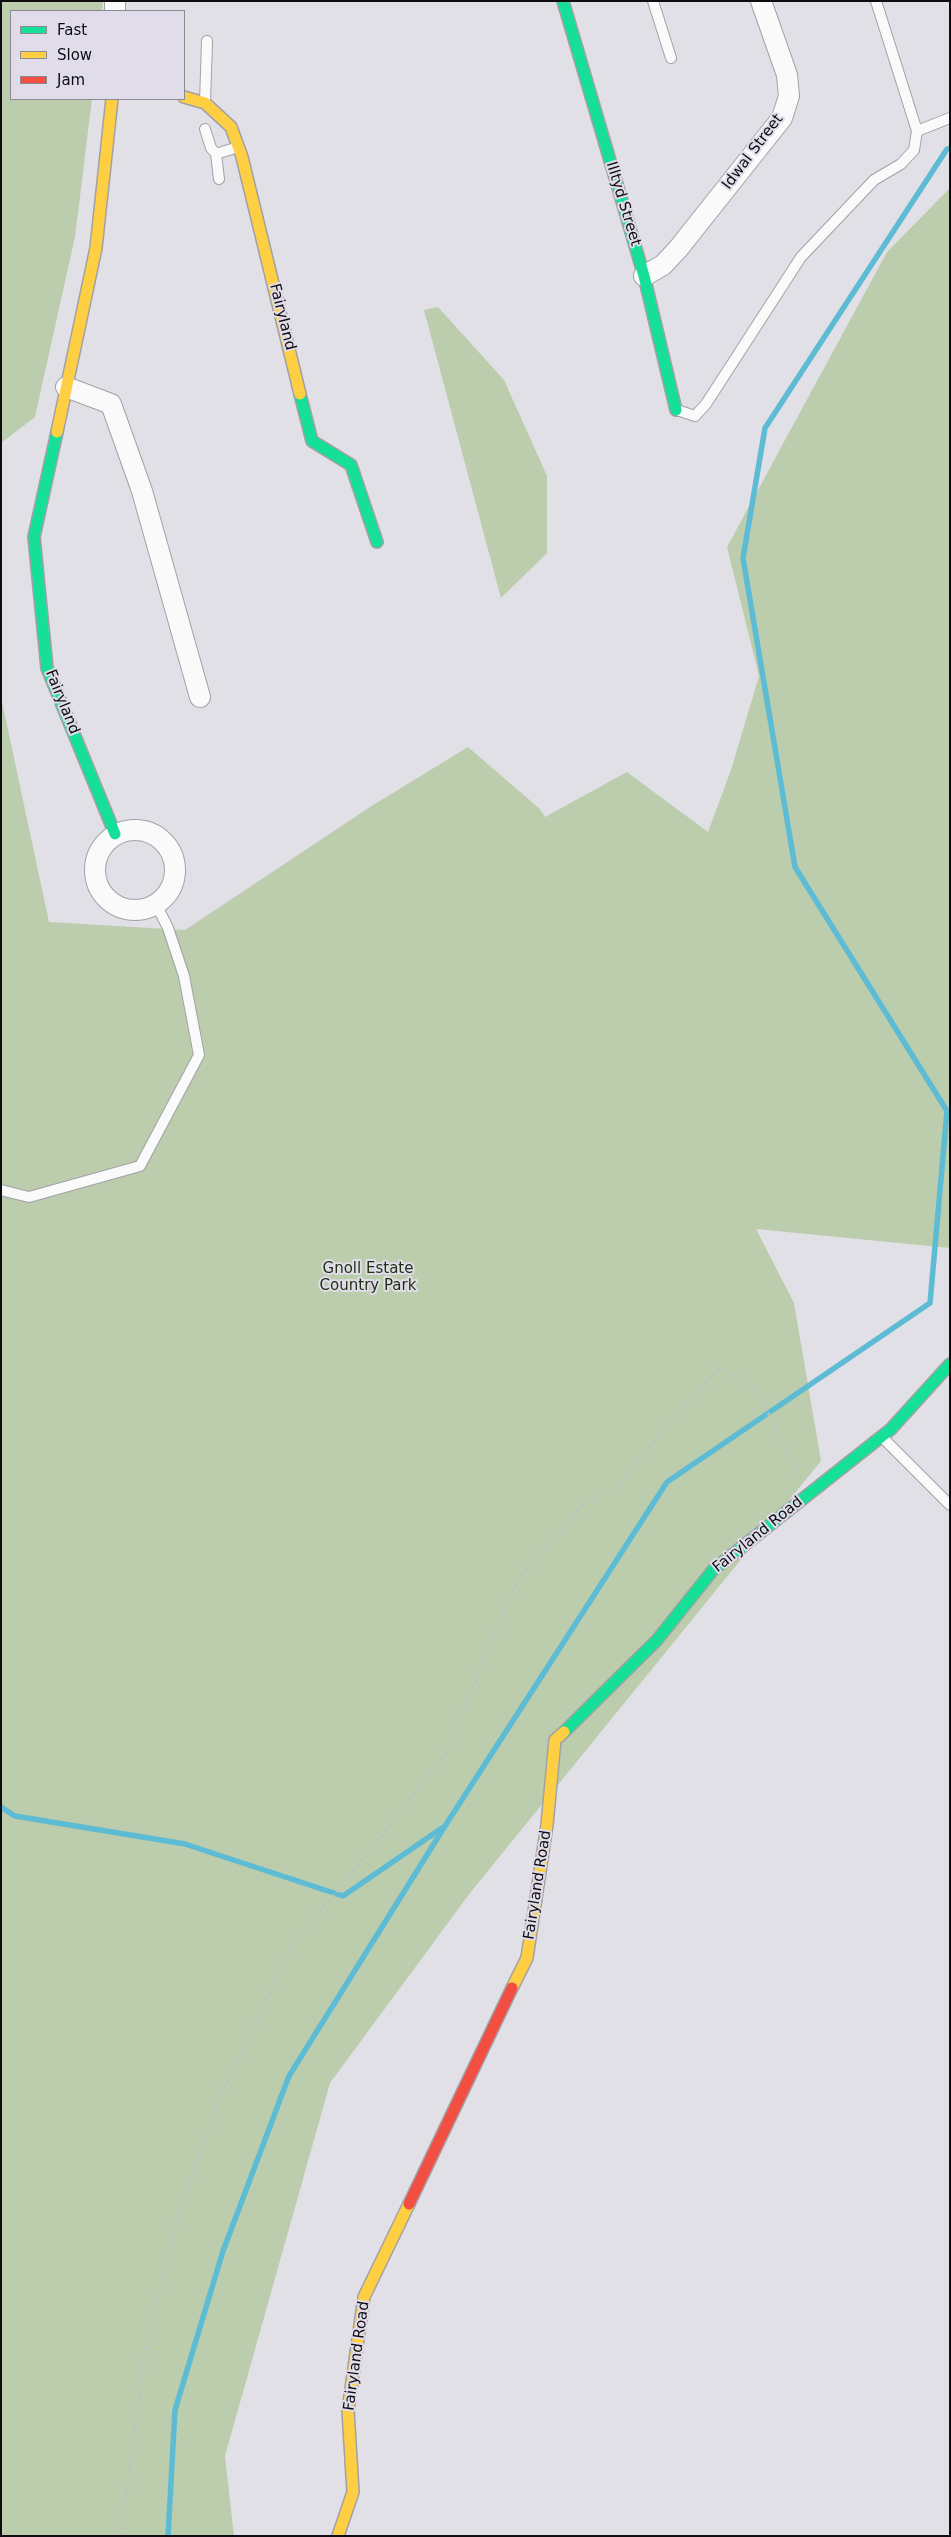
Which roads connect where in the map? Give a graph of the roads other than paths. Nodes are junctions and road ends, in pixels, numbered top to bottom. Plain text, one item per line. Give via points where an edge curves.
1 (563, 1) edge
2 (653, 1) edge
3 (761, 1) edge
4 (876, 1) edge
5 (207, 41) dead end
6 (671, 58) dead end
7 (185, 97) edge
8 (112, 100) edge
9 (205, 104) junction
10 (950, 118) edge
11 (205, 129) dead end
12 (917, 131) junction
13 (239, 147) junction
14 (216, 154) junction
15 (219, 179) dead end
16 (644, 276) junction
17 (66, 387) junction
18 (676, 410) joint
19 (377, 542) dead end
20 (200, 697) dead end
21 (115, 834) junction
22 (156, 904) junction
23 (1, 1190) edge
24 (950, 1364) edge
25 (882, 1436) junction
26 (950, 1505) edge
27 (338, 2536) edge

1 - 16 street, Illtyd Street
2 - 6 lane
3 - 16 street, Idwal Street via 787,75 789,96 782,118 678,249 663,265
4 - 12 lane
5 - 9 lane
7 - 9 street, Fairyland
8 - 17 street, Fairyland via 96,248
9 - 13 street, Fairyland via 232,127
10 - 12 lane
11 - 14 lane
12 - 18 lane via 914,150 901,164 874,180 801,257 706,404 695,416
13 - 14 lane
13 - 19 street, Fairyland via 312,441 351,465
14 - 15 lane
16 - 18 street, Illtyd Street
17 - 20 street via 111,404 142,492
17 - 21 street, Fairyland via 34,537 47,668
21 - 22 street via 142,830 166,844 174,858 175,872 172,886
21 - 22 street via 101,848 96,862 100,889 108,900 129,909 143,909
22 - 23 lane via 184,976 199,1055 145,1157 140,1166 29,1197
24 - 25 street, Fairyland Road
25 - 26 lane
25 - 27 street, Fairyland Road via 713,1570 657,1640 555,1740 547,1826 527,1958 364,2297 348,2410 353,2492

